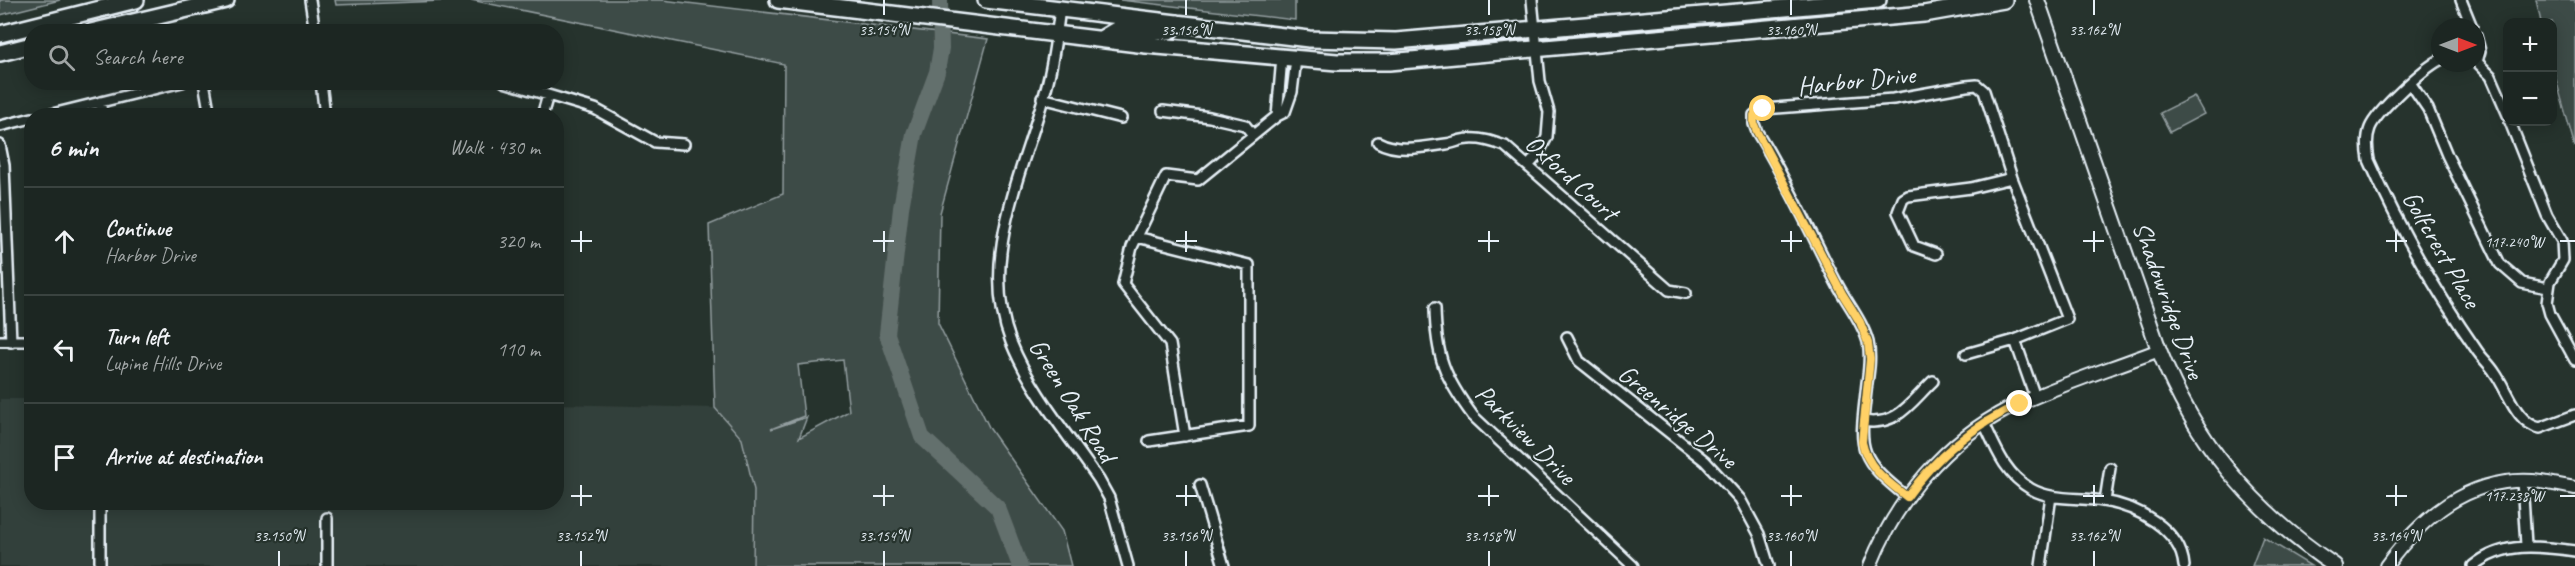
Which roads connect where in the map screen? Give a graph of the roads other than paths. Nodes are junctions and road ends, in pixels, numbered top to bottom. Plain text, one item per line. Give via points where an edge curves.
1 (136, 0) edge
2 (226, 0) edge
3 (310, 0) edge
4 (778, 0) edge
5 (986, 0) edge
6 (1532, 0) edge
7 (1878, 0) edge
8 (2004, 0) edge
9 (2037, 0) edge
10 (2462, 0) edge
11 (1787, 4) edge
12 (1060, 8) junction
13 (2469, 18) edge
14 (1178, 23) junction
15 (40, 24) edge
16 (125, 24) edge
17 (314, 24) edge
18 (24, 28) edge
19 (1536, 30) junction
20 (0, 34) edge
21 (1057, 34) junction
22 (1101, 39) junction
23 (24, 47) edge
24 (1538, 50) junction
25 (0, 53) edge
26 (1289, 58) junction
27 (2431, 64) edge
28 (2485, 70) edge
29 (2411, 84) junction
30 (149, 90) edge
31 (205, 90) edge
32 (322, 90) edge
33 (531, 90) edge
34 (548, 95) junction
35 (1042, 98) junction
36 (100, 102) junction
37 (2503, 104) edge
38 (76, 108) edge
39 (101, 108) edge
40 (209, 108) edge
41 (324, 108) edge
42 (544, 108) edge
43 (1163, 111) dead end
44 (1276, 116) junction
45 (1121, 118) dead end
46 (24, 120) edge
47 (0, 126) edge
48 (2512, 126) edge
49 (1253, 135) junction
50 (1378, 142) dead end
51 (684, 144) dead end
52 (0, 145) edge
53 (1528, 166) junction
54 (2012, 178) junction
55 (1137, 237) junction
56 (1936, 254) dead end
57 (2548, 288) junction
58 (1686, 293) dead end
59 (1435, 308) dead end
60 (1567, 337) dead end
61 (2015, 340) junction
62 (0, 341) edge
63 (24, 341) edge
64 (11, 342) junction
65 (2159, 350) junction
66 (1966, 354) dead end
67 (2575, 360) edge
68 (1933, 381) dead end
69 (2035, 397) junction
70 (2575, 415) edge
71 (1863, 421) junction
72 (1984, 423) junction
73 (1185, 436) junction
74 (1149, 441) dead end
75 (2110, 468) dead end
76 (2522, 481) junction
77 (1200, 485) dead end
78 (2575, 488) edge
79 (2051, 496) junction
80 (1907, 497) junction
81 (2105, 501) junction
82 (100, 510) edge
83 (327, 518) dead end
84 (2526, 545) junction
85 (2575, 551) edge
86 (100, 566) edge
87 (327, 566) edge
88 (1128, 566) edge
89 (1224, 566) edge
90 (1633, 566) edge
91 (1769, 566) edge
92 (1870, 566) edge
93 (2041, 566) edge
94 (2184, 566) edge
95 (2335, 566) edge
96 (2386, 566) edge
97 (2473, 566) edge

1 - 15 main road
2 - 16 main road
3 - 17 street
4 - 21 main road
5 - 12 main road
6 - 19 street
7 - 11 main road
8 - 24 main road via 1924,15
9 - 65 main road, Shadowridge Drive
10 - 13 street
11 - 19 main road
12 - 14 main road
12 - 21 street, Green Oak Road
14 - 19 main road via 1351,41
14 - 22 main road via 1169,31 1116,30
18 - 20 main road
19 - 24 street
21 - 22 main road
21 - 35 street, Green Oak Road
22 - 26 main road
23 - 25 main road
24 - 26 main road via 1389,62
24 - 53 street via 1540,81 1549,112 1546,137
26 - 44 street
26 - 44 street via 1289,104 1285,112
27 - 29 street, Golfcrest Place
28 - 37 street
29 - 57 street via 2428,109 2500,264 2522,283
29 - 70 street, Golfcrest Place via 2371,125 2367,145 2373,167 2438,288 2520,415 2540,428
30 - 36 street
31 - 40 street
32 - 41 street
33 - 34 street
34 - 42 street
34 - 51 street via 595,109 654,142
35 - 45 street
35 - 88 street, Green Oak Road via 1006,217 1000,250 1005,323 1024,371 1109,498
36 - 38 street
36 - 39 street
43 - 49 street via 1245,125
44 - 49 street
46 - 47 street
48 - 57 street via 2547,215 2562,241 2563,260
49 - 55 street via 1198,180 1166,176
50 - 53 street, Oxford Court via 1402,148 1481,139 1505,146
52 - 64 street
53 - 58 street, Oxford Court via 1669,290
54 - 56 street via 1903,199 1898,212 1914,246
54 - 61 street, Harbor Drive via 2067,319
54 - 71 street, Harbor Drive via 1988,103 1977,85 1893,99 1763,109 1754,115 1757,132 1868,343 1870,359
55 - 73 street via 1123,284 1170,344
55 - 73 street via 1249,265 1249,426
57 - 67 street via 2550,314
59 - 90 street, Parkview Drive via 1436,342 1443,367 1454,391 1473,416
60 - 91 street, Greenridge Drive via 1579,361 1705,461 1740,499 1759,534
61 - 66 street, Harbor Drive
61 - 69 street
62 - 64 street
63 - 64 street
65 - 69 street
65 - 95 main road, Shadowridge Drive via 2178,393 2215,455 2253,500 2300,543
68 - 71 street via 1893,419 1879,424
69 - 72 street
71 - 80 street, Harbor Drive via 1864,454 1877,473
72 - 79 street via 2001,462 2032,490
72 - 80 street via 1948,450
73 - 74 street
75 - 81 street
76 - 78 street
76 - 84 street
76 - 96 street via 2482,488 2450,502 2422,522
77 - 89 street
79 - 81 street
79 - 93 street
80 - 92 street
81 - 94 street via 2139,513 2168,533
82 - 86 street
83 - 87 street
84 - 85 street
84 - 97 street via 2500,550

